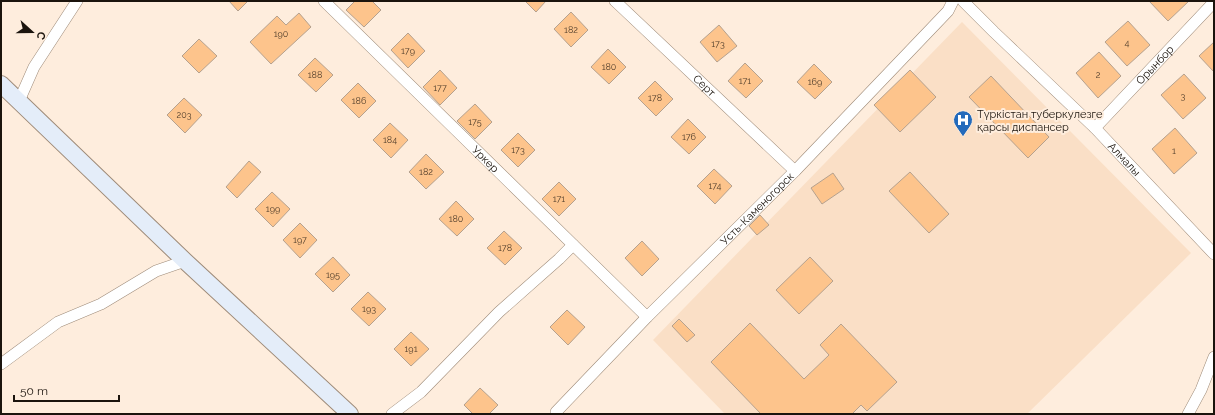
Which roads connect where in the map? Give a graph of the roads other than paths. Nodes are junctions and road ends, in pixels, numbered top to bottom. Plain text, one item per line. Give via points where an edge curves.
1 (77, 1) edge
2 (324, 1) edge
3 (615, 1) edge
4 (953, 1) edge
5 (963, 1) edge
6 (1214, 2) edge
7 (1, 84) edge
8 (19, 101) junction
9 (1095, 128) junction
10 (795, 171) junction
11 (573, 245) junction
12 (1214, 254) edge
13 (185, 261) junction
14 (647, 317) junction
15 (1214, 357) edge
16 (1, 364) edge
17 (556, 412) dead end
18 (350, 414) edge
19 (392, 414) edge
20 (1188, 414) edge

1 - 8 street via 34,67
2 - 11 street, Уркер
3 - 10 street, Серт
4 - 10 street, Усть-Каменогорск via 948,11
5 - 9 street, Алмалы
6 - 9 street, Орынбор
7 - 8 main road
8 - 13 main road
9 - 12 street, Алмалы
10 - 14 street, Усть-Каменогорск
11 - 14 street, Уркер
11 - 19 street via 499,312 421,392
13 - 16 street via 156,271 101,304 58,322
13 - 18 main road
14 - 17 street, Усть-Каменогорск
15 - 20 street via 1202,390

